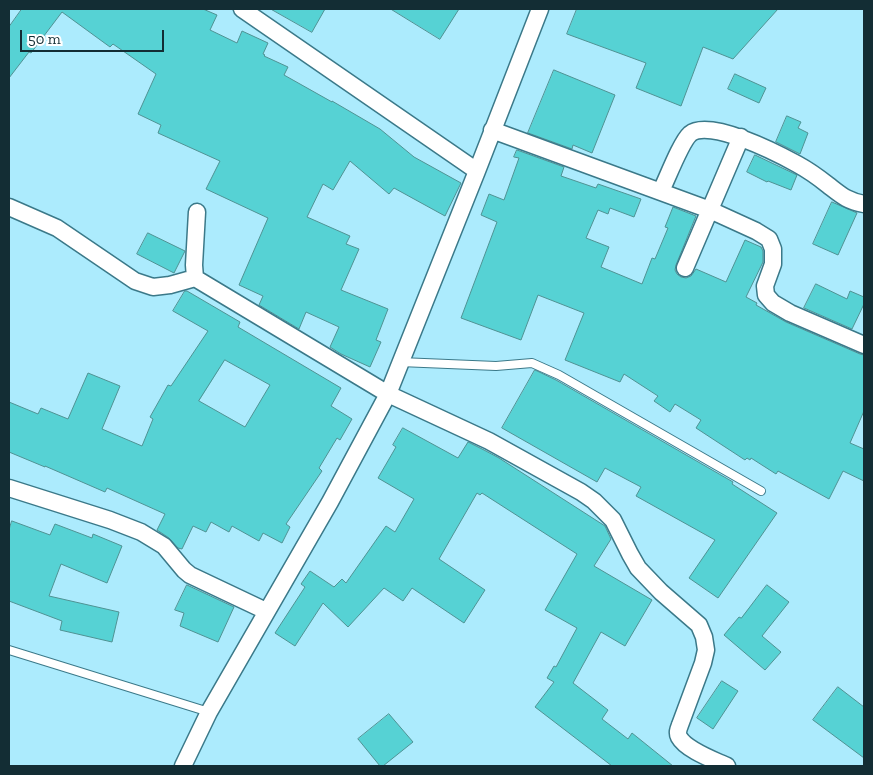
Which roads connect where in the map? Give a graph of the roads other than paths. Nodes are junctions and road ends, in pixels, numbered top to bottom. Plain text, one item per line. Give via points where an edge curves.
1 (242, 9) edge
2 (540, 9) edge
3 (492, 130) junction
4 (741, 137) junction
5 (477, 171) junction
6 (661, 192) junction
7 (864, 204) edge
8 (9, 208) edge
9 (710, 210) junction
10 (197, 212) dead end
11 (685, 268) dead end
12 (195, 278) junction
13 (864, 345) edge
14 (400, 362) junction
15 (388, 394) junction
16 (9, 488) edge
17 (761, 491) dead end
18 (266, 611) junction
19 (9, 650) edge
20 (209, 712) junction
21 (183, 766) edge
22 (727, 766) edge

1 - 5 street
2 - 3 street
3 - 5 street
3 - 6 street
4 - 6 street via 704,129 692,133 684,141
4 - 7 street via 798,164 844,198
4 - 9 street
5 - 14 street
6 - 9 street
8 - 12 street via 57,228 135,281 153,287 170,286
9 - 11 street
9 - 13 street via 769,239 773,264 765,286 766,295 773,303
10 - 12 street
12 - 15 street
14 - 15 street
14 - 17 lane via 496,366 532,363 559,375
15 - 18 street
15 - 22 street via 489,441 573,487 594,501 613,520 638,568 699,625 706,650 678,735 685,744
16 - 18 street via 141,532 164,546 190,575
18 - 20 street
19 - 20 lane
20 - 21 street

